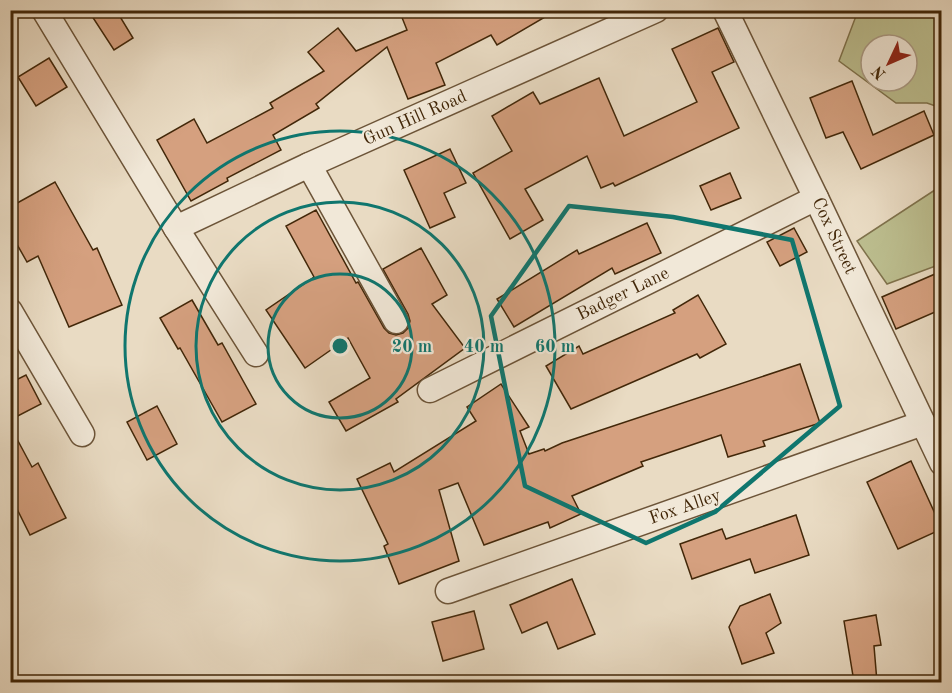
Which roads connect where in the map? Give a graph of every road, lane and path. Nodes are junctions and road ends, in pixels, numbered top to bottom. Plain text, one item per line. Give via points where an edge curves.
1 (44, 10) edge
2 (656, 10) edge
3 (724, 10) edge
4 (309, 165) junction
5 (816, 198) junction
6 (176, 228) junction
7 (10, 311) edge
8 (396, 321) dead end
9 (256, 354) dead end
10 (430, 390) dead end
11 (923, 423) junction
12 (82, 434) dead end
13 (942, 463) edge
14 (448, 591) dead end

1 - 6 street
2 - 4 street, Gun Hill Road
3 - 5 street, Cox Street
4 - 6 street, Gun Hill Road
4 - 8 street
5 - 10 street, Badger Lane
5 - 11 street, Cox Street
6 - 9 street
7 - 12 street
11 - 13 street, Cox Street
11 - 14 street, Fox Alley

